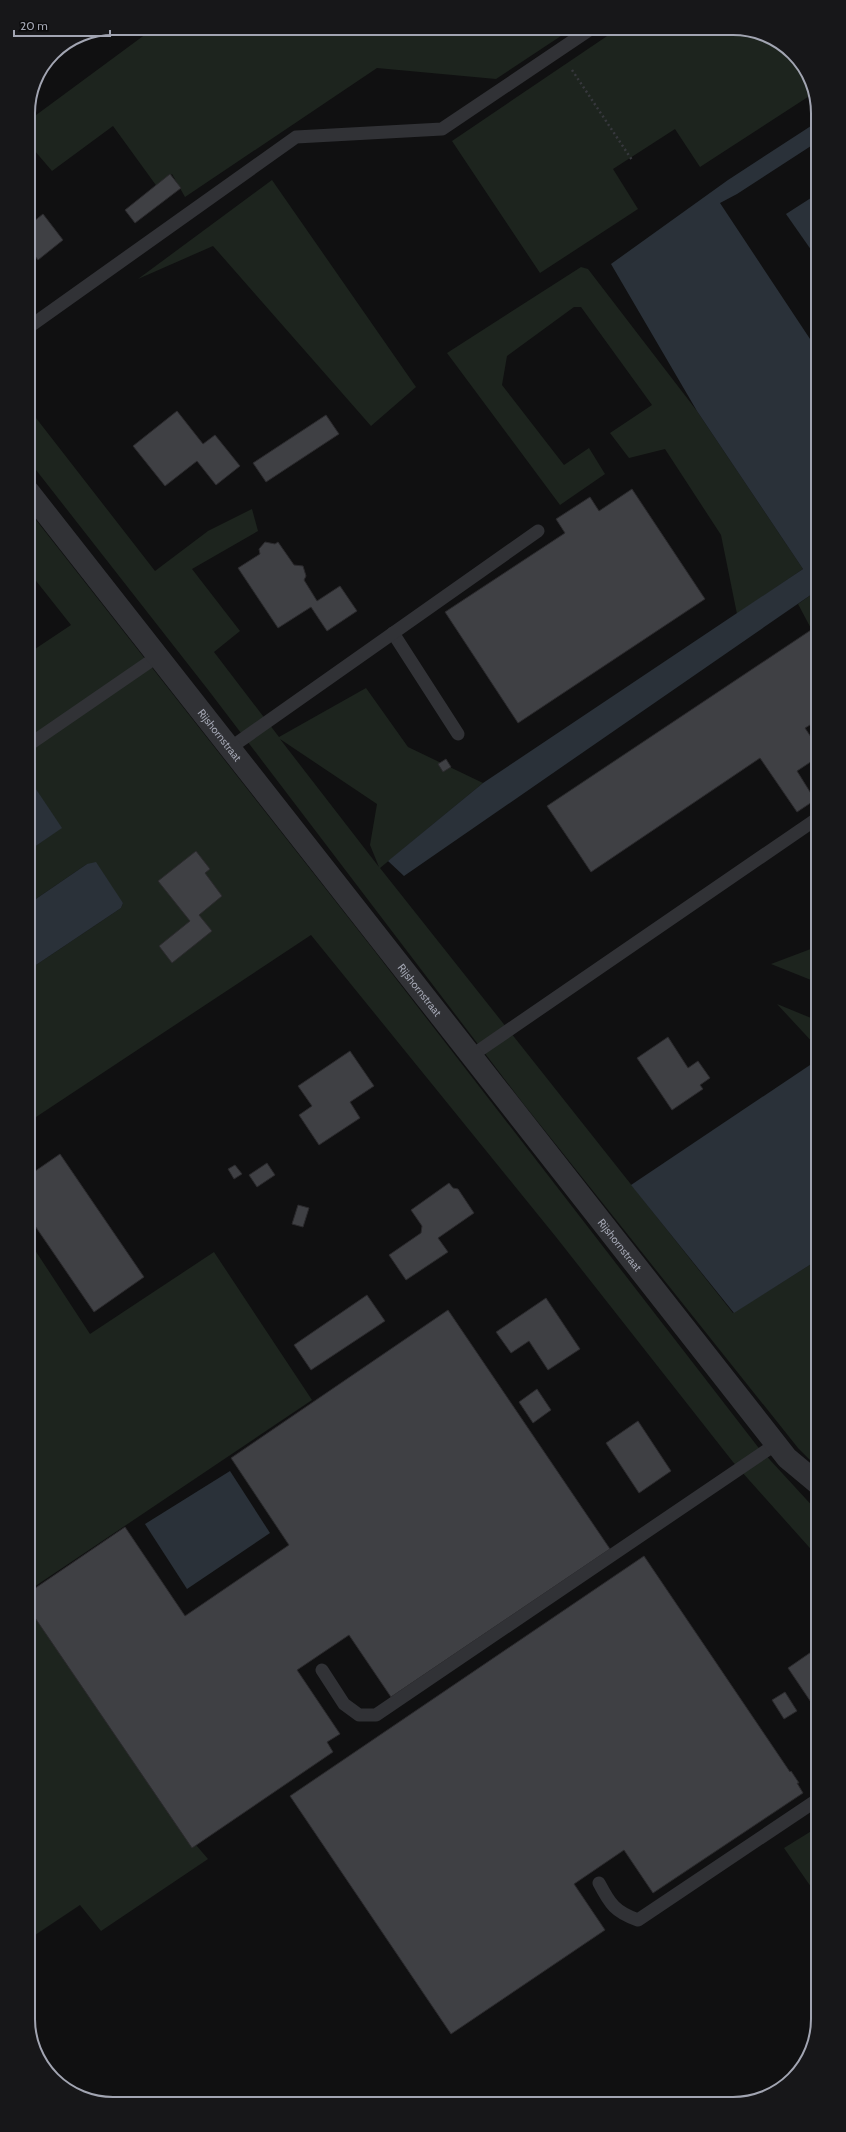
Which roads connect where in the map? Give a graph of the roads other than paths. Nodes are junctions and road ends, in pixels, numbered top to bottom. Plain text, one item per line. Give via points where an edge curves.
1 (582, 35) edge
2 (35, 323) edge
3 (35, 500) edge
4 (538, 531) dead end
5 (393, 633) junction
6 (158, 656) junction
7 (458, 734) dead end
8 (35, 741) edge
9 (230, 748) junction
10 (811, 823) edge
11 (471, 1056) junction
12 (776, 1444) junction
13 (811, 1478) edge
14 (322, 1670) dead end
15 (811, 1805) edge
16 (599, 1883) dead end

1 - 2 lane via 442,129 296,137
3 - 6 street, Rijshornstraat
4 - 5 lane
5 - 7 lane
5 - 9 lane
6 - 8 lane
6 - 9 street, Rijshornstraat
9 - 11 street, Rijshornstraat
10 - 11 lane
11 - 12 street, Rijshornstraat
12 - 13 street, Rijshornstraat via 787,1458
12 - 14 lane via 376,1714 359,1715 344,1704
15 - 16 lane via 638,1920 620,1913 608,1901

